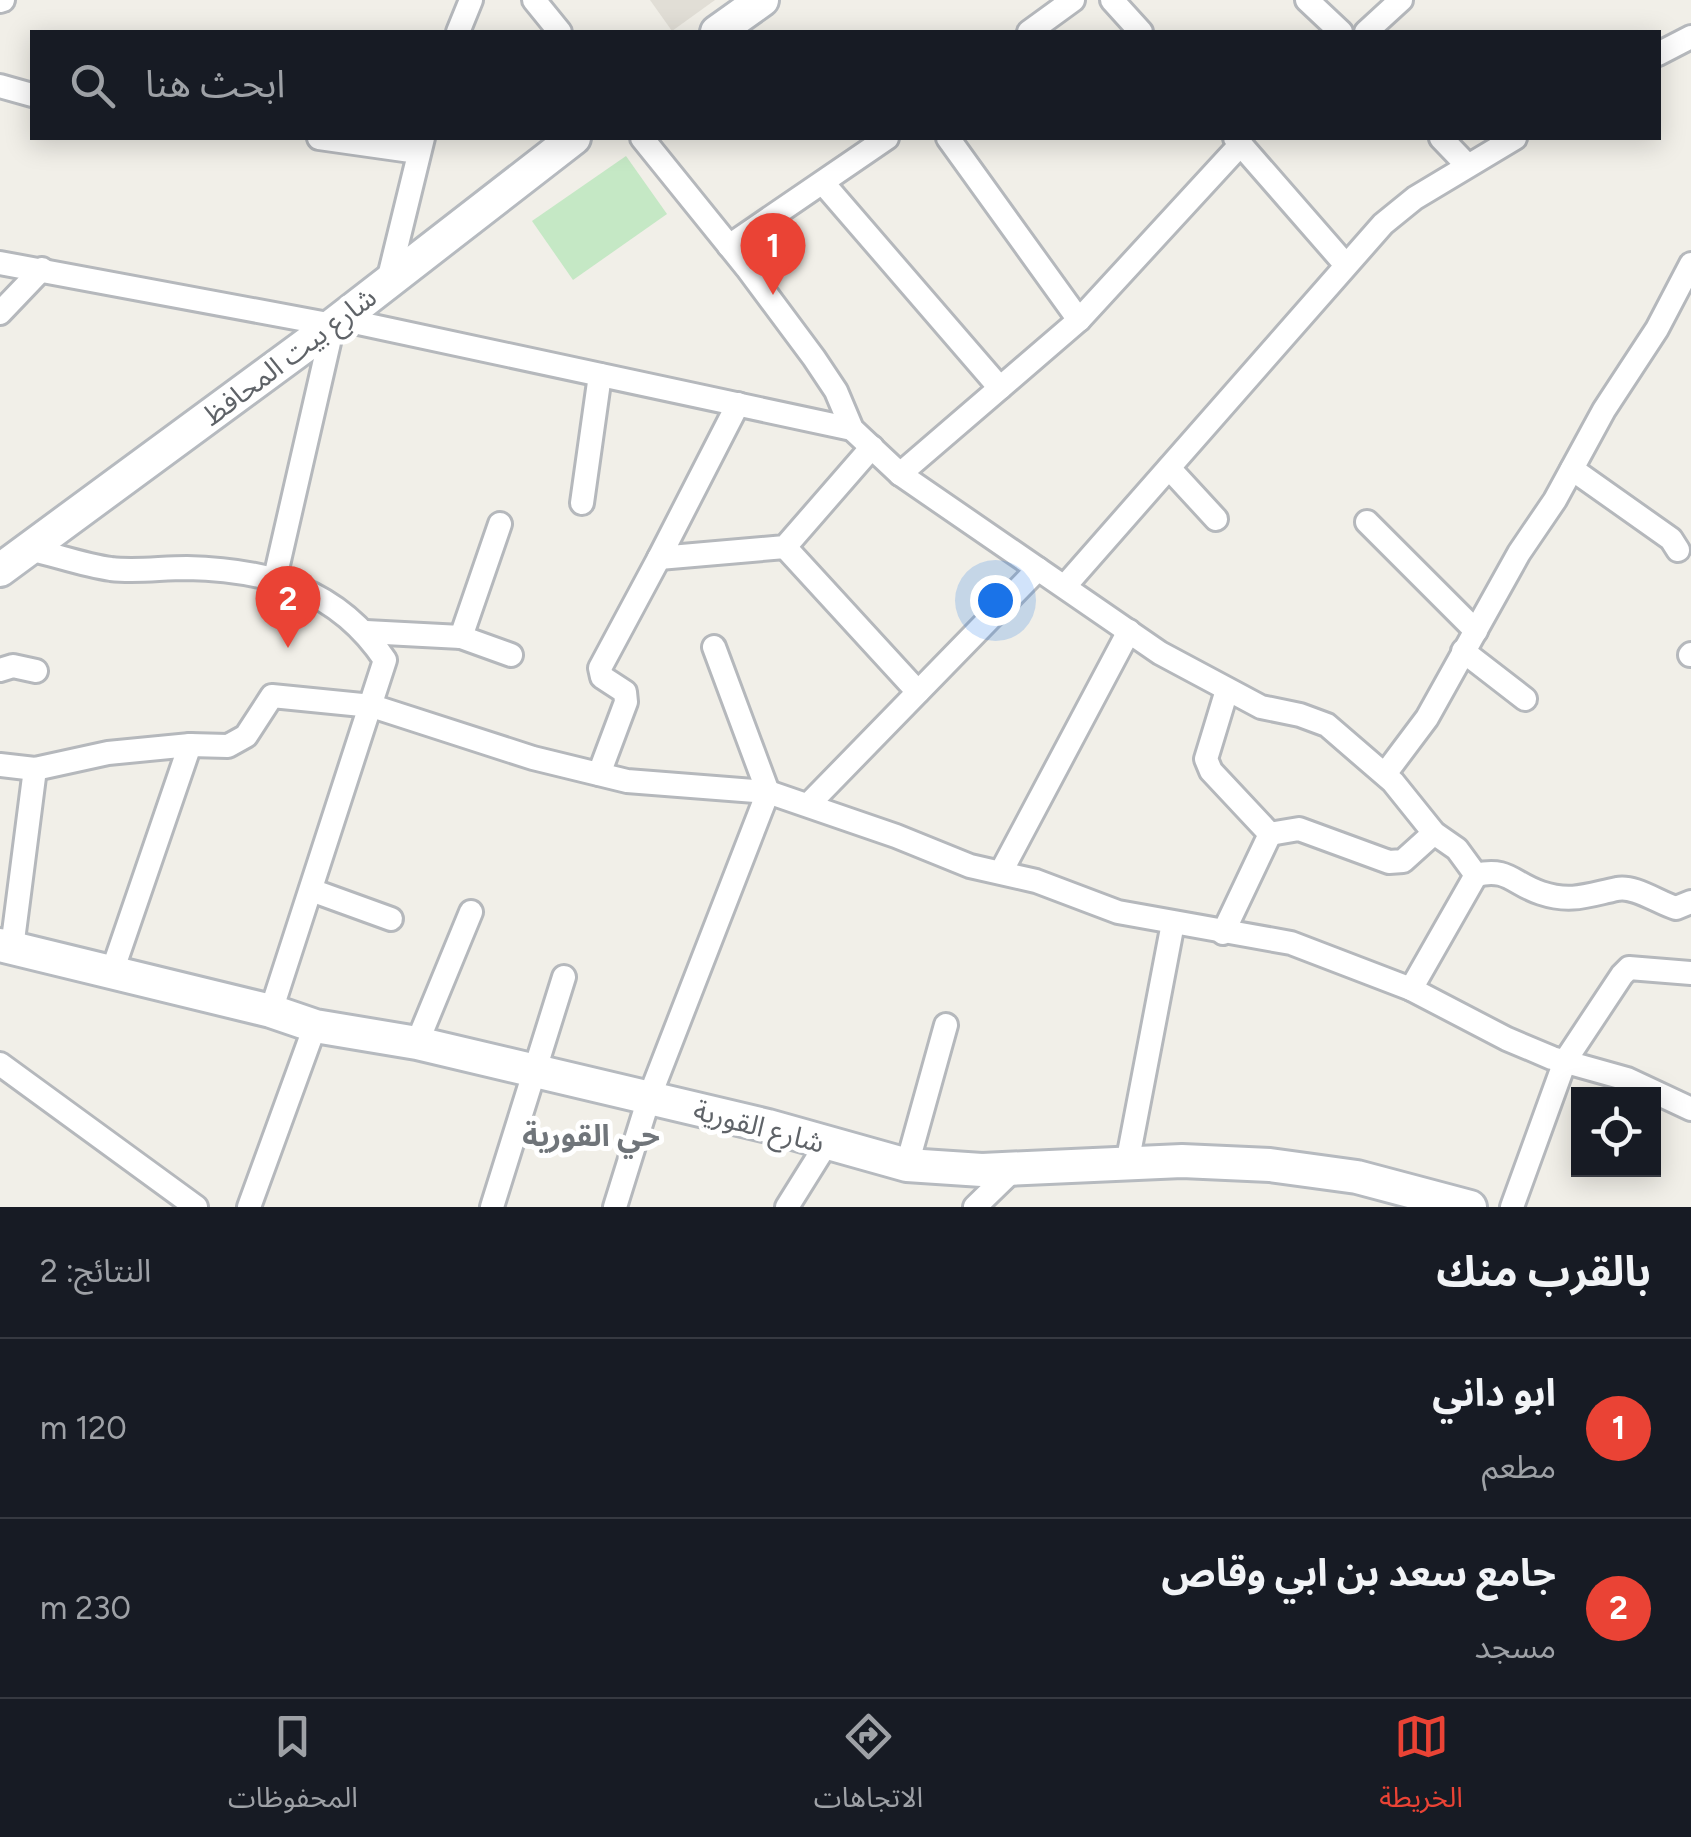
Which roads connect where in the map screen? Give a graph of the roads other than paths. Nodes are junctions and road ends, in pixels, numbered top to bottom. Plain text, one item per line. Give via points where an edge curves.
1 (534, 0) edge
2 (762, 0) edge
3 (1072, 0) edge
4 (1112, 0) edge
5 (1307, 0) edge
6 (1402, 0) edge
7 (462, 1) edge
8 (458, 30) edge
9 (558, 30) edge
10 (720, 30) edge
11 (1032, 30) edge
12 (1139, 30) edge
13 (1339, 30) edge
14 (1368, 30) edge
15 (1691, 37) edge
16 (1661, 52) edge
17 (0, 86) edge
18 (30, 94) edge
19 (348, 140) edge
20 (571, 140) edge
21 (644, 140) edge
22 (883, 140) edge
23 (949, 140) edge
24 (1443, 140) edge
25 (1511, 140) edge
26 (1238, 141) edge
27 (421, 145) edge
28 (1467, 165) junction
29 (822, 183) junction
30 (729, 246) junction
31 (0, 262) edge
32 (1345, 264) junction
33 (1691, 264) edge
34 (42, 269) junction
35 (388, 282) junction
36 (0, 313) edge
37 (1079, 320) junction
38 (336, 322) junction
39 (600, 374) junction
40 (1000, 388) junction
41 (738, 404) junction
42 (852, 428) junction
43 (872, 447) junction
44 (1169, 468) junction
45 (1572, 469) junction
46 (900, 474) junction
47 (582, 503) dead end
48 (1216, 519) dead end
49 (1367, 522) dead end
50 (500, 524) dead end
51 (785, 546) junction
52 (29, 549) junction
53 (1678, 550) dead end
54 (659, 558) junction
55 (1038, 569) junction
56 (0, 570) edge
57 (275, 578) junction
58 (1065, 586) junction
59 (1129, 630) junction
60 (1476, 631) junction
61 (366, 632) junction
62 (461, 637) junction
63 (714, 647) dead end
64 (1462, 652) junction
65 (511, 656) dead end
66 (0, 670) edge
67 (36, 671) dead end
68 (1227, 690) junction
69 (918, 692) junction
70 (1525, 698) dead end
71 (372, 706) junction
72 (190, 745) junction
73 (0, 764) edge
74 (35, 769) junction
75 (599, 774) junction
76 (1386, 774) junction
77 (768, 792) junction
78 (808, 806) junction
79 (1434, 833) junction
80 (1270, 834) junction
81 (1001, 872) junction
82 (1476, 875) junction
83 (311, 890) junction
84 (1691, 902) edge
85 (471, 912) dead end
86 (391, 919) dead end
87 (1173, 923) junction
88 (1224, 932) junction
89 (6, 947) edge
90 (112, 972) junction
91 (1691, 973) edge
92 (564, 977) dead end
93 (1410, 989) junction
94 (271, 1011) junction
95 (946, 1025) dead end
96 (315, 1026) junction
97 (417, 1042) junction
98 (1565, 1061) junction
99 (0, 1064) edge
100 (536, 1072) junction
101 (648, 1098) junction
102 (1691, 1109) edge
103 (826, 1143) junction
104 (1127, 1164) junction
105 (907, 1165) junction
106 (1014, 1168) junction
107 (196, 1207) edge
108 (250, 1207) edge
109 (492, 1207) edge
110 (615, 1207) edge
111 (787, 1207) edge
112 (975, 1207) edge
113 (1470, 1207) edge
114 (1512, 1207) edge

1 - 9 street
2 - 10 street
3 - 11 street
4 - 12 street
5 - 13 street
6 - 14 street
7 - 8 street
15 - 16 street
17 - 18 street
19 - 27 street
20 - 35 street, شارع بيت المحافظ
21 - 30 street
22 - 29 street
23 - 37 street
24 - 28 street
25 - 28 street
26 - 32 street
26 - 37 street
27 - 35 street
28 - 32 street via 1397,212
29 - 30 street
29 - 40 street
30 - 42 street via 814,358
31 - 34 street
32 - 44 street
33 - 45 street
34 - 36 street
34 - 38 street
35 - 38 street, شارع بيت المحافظ
37 - 40 street
38 - 39 street
38 - 52 street, شارع بيت المحافظ
38 - 57 street
39 - 41 street
39 - 47 street
40 - 46 street
41 - 42 street
41 - 54 street
42 - 43 street
43 - 46 street
43 - 51 street
44 - 48 street
44 - 58 street
45 - 53 street via 1671,538
45 - 60 street
46 - 55 street
49 - 60 street
50 - 62 street
51 - 54 street
51 - 69 street
52 - 56 street, شارع بيت المحافظ
52 - 57 street via 110,569 237,570
54 - 75 street via 600,668 626,702
55 - 58 street
55 - 69 street
57 - 61 street via 319,597
58 - 59 street
59 - 68 street
59 - 81 street
60 - 64 street
61 - 62 street
61 - 71 street via 385,660
62 - 65 street
63 - 77 street
64 - 70 street
64 - 76 street via 1428,718
66 - 67 street
68 - 76 street via 1327,726
68 - 80 street via 1206,758
69 - 78 street
71 - 72 street via 272,696 241,740
71 - 75 street
71 - 83 street
72 - 74 street
72 - 90 street
73 - 74 street
74 - 89 street
75 - 77 street
76 - 79 street
77 - 78 street
77 - 101 street
78 - 81 street
79 - 80 street via 1403,861 1389,862 1299,829
79 - 82 street
80 - 88 street
81 - 87 street via 1118,912
82 - 84 street via 1506,874 1537,892 1569,899 1617,888 1676,908
82 - 93 street
83 - 86 street
83 - 94 street
85 - 97 street
87 - 88 street
87 - 104 street
88 - 93 street via 1309,948
89 - 90 street, شارع القورية
90 - 94 street, شارع القورية
91 - 98 street via 1629,968
92 - 100 street
93 - 98 street
94 - 96 street, شارع القورية
95 - 105 street
96 - 97 street, شارع القورية
96 - 108 street
97 - 100 street, شارع القورية
98 - 102 street via 1627,1079
98 - 114 street
99 - 107 street
100 - 101 street, شارع القورية
100 - 109 street
101 - 103 street, شارع القورية
101 - 110 street
103 - 105 street, شارع القورية
103 - 111 street
104 - 106 street, شارع القورية
104 - 113 street, شارع القورية via 1226,1161 1314,1170
105 - 106 street, شارع القورية
106 - 112 street

